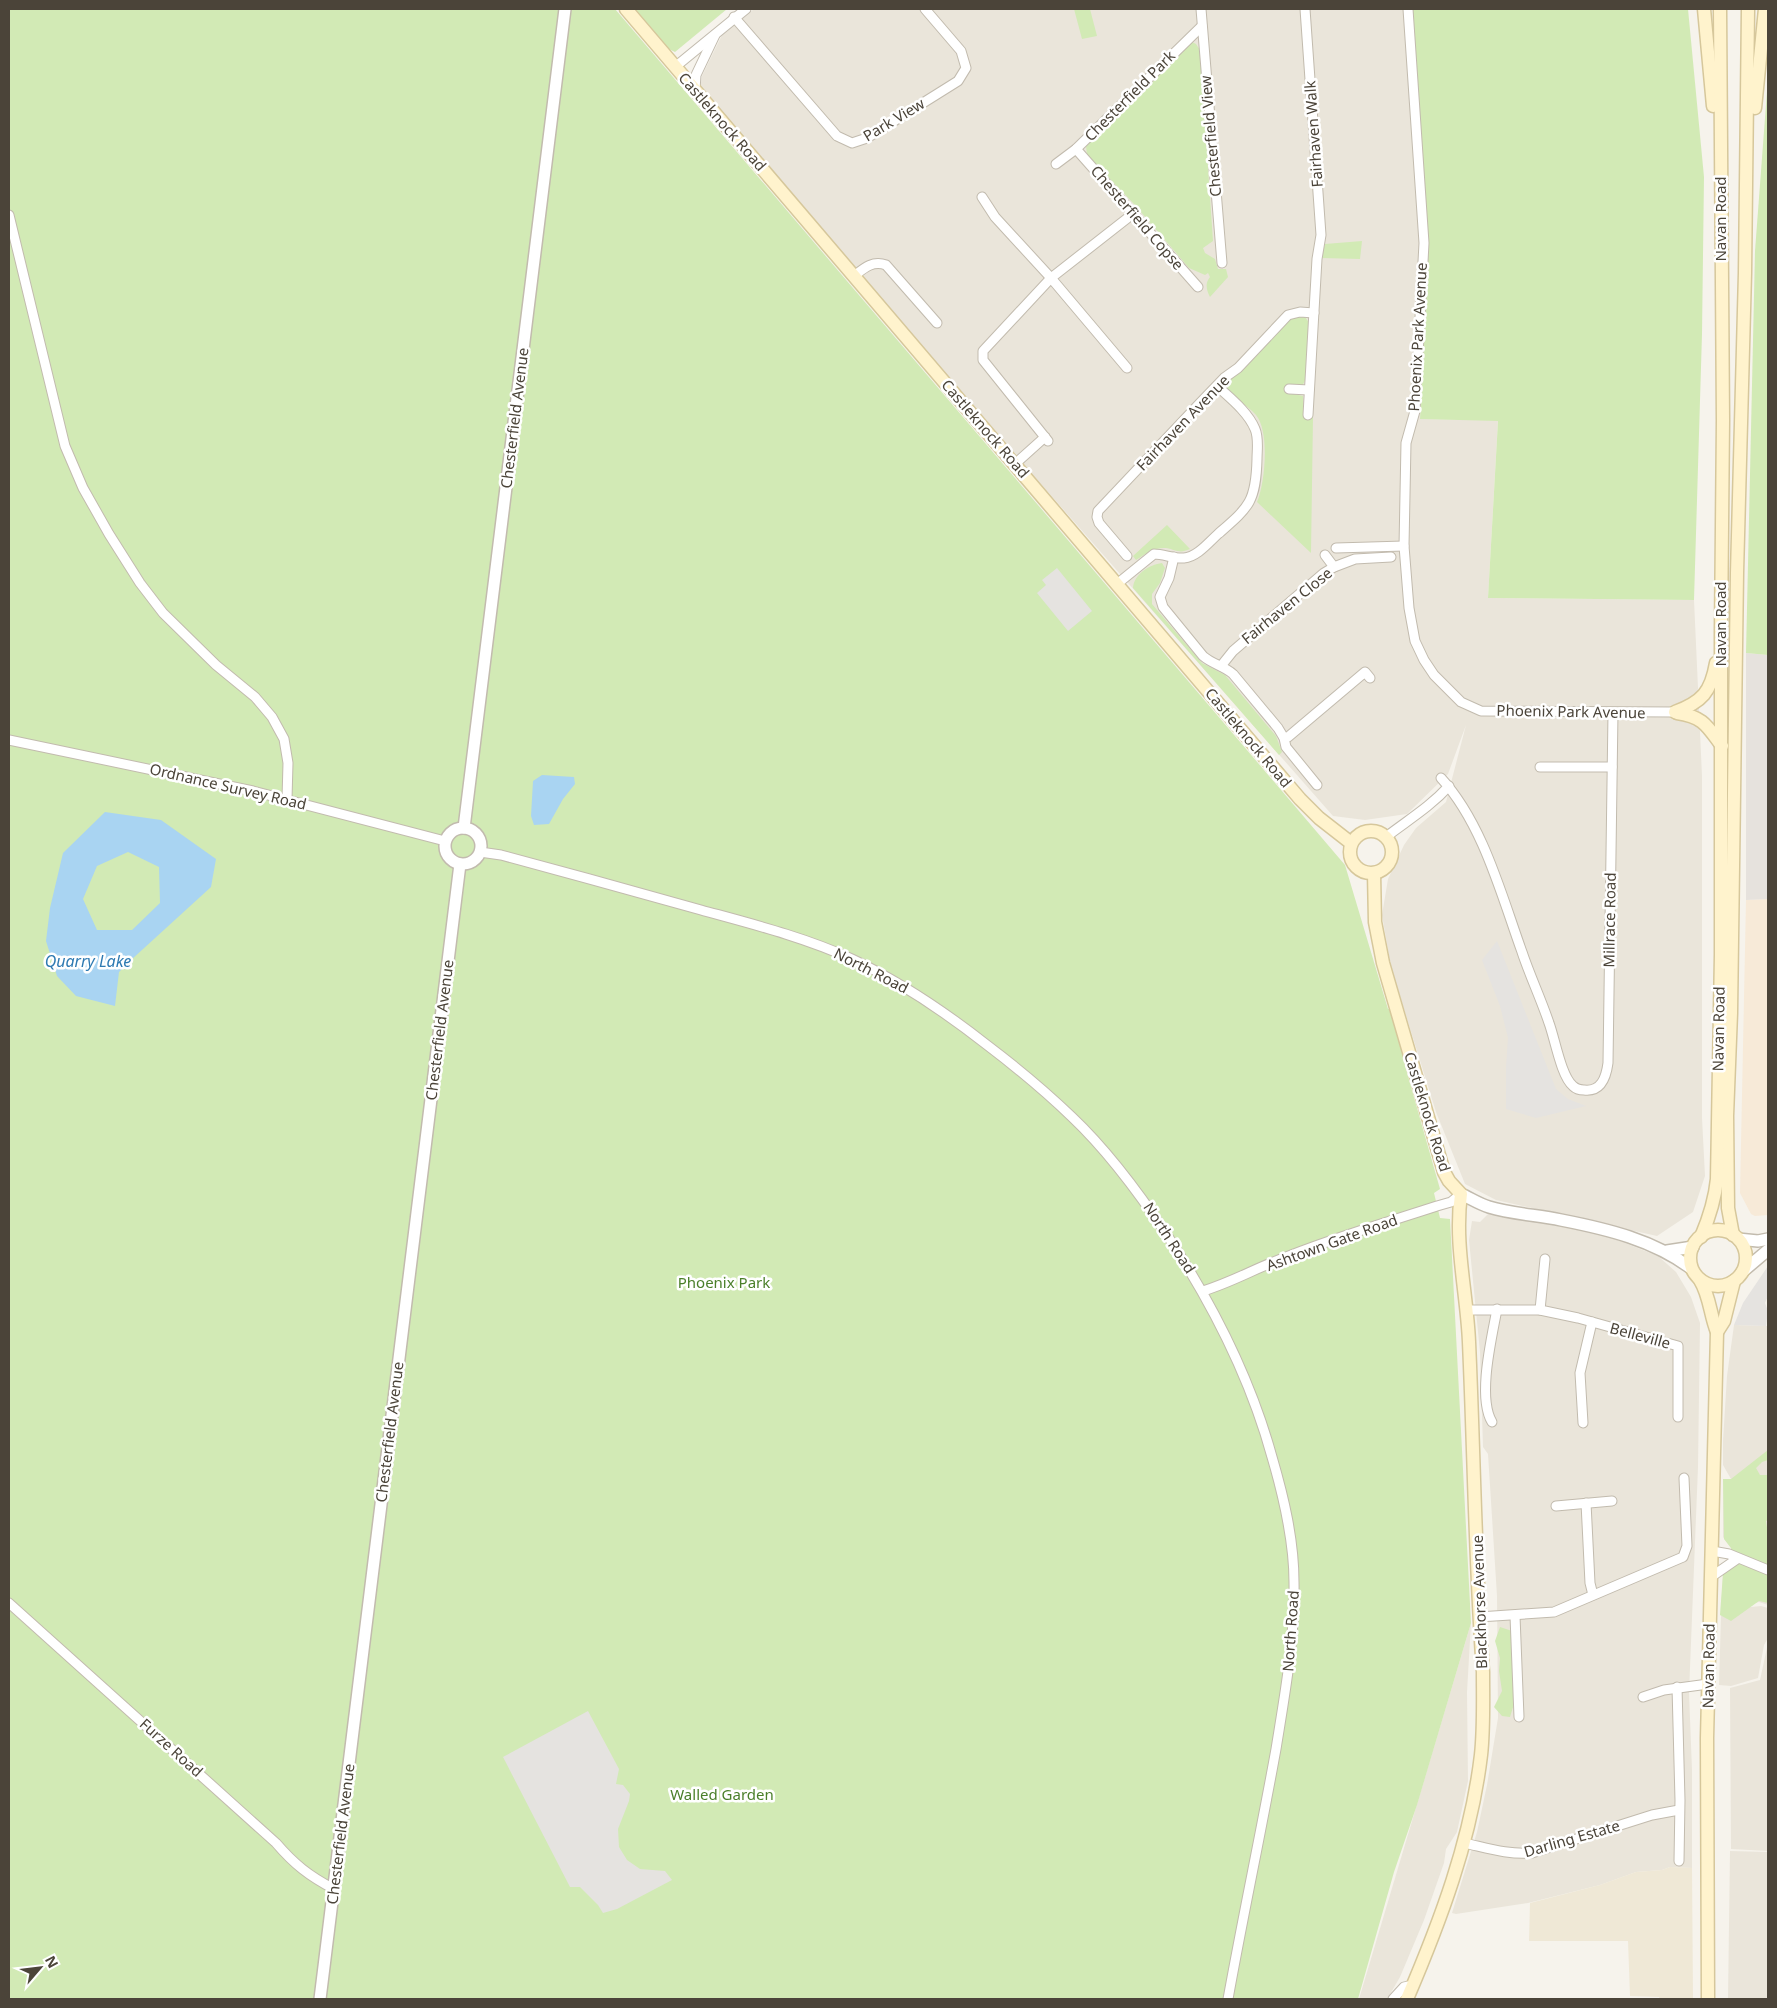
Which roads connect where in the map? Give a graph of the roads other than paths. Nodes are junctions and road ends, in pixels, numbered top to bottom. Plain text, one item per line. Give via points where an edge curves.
1 (565, 9) edge
2 (626, 9) edge
3 (746, 9) edge
4 (925, 9) edge
5 (1201, 9) edge
6 (1305, 9) edge
7 (1408, 9) edge
8 (1704, 9) edge
9 (1720, 9) edge
10 (1748, 9) edge
11 (1765, 9) edge
12 (734, 17) junction
13 (1202, 26) junction
14 (718, 31) junction
15 (674, 67) junction
16 (695, 91) junction
17 (1076, 149) junction
18 (1056, 164) dead end
19 (982, 197) dead end
20 (1134, 213) junction
21 (9, 215) edge
22 (1721, 239) junction
23 (1222, 264) dead end
24 (1745, 273) junction
25 (854, 276) junction
26 (1051, 278) junction
27 (1198, 287) dead end
28 (1314, 313) junction
29 (937, 323) dead end
30 (1127, 368) dead end
31 (1216, 386) junction
32 (1289, 389) dead end
33 (1309, 390) junction
34 (1308, 415) dead end
35 (1015, 464) junction
36 (1404, 546) junction
37 (1336, 548) dead end
38 (1127, 556) dead end
39 (1325, 556) dead end
40 (1174, 557) junction
41 (1391, 557) dead end
42 (1334, 567) junction
43 (1117, 584) junction
44 (1721, 632) junction
45 (1221, 666) junction
46 (1370, 678) dead end
47 (1675, 712) junction
48 (1613, 713) junction
49 (1284, 738) junction
50 (9, 740) edge
51 (1722, 746) junction
52 (1540, 767) dead end
53 (1612, 767) junction
54 (1441, 778) dead end
55 (1316, 785) dead end
56 (1449, 786) junction
57 (287, 799) junction
58 (464, 828) junction
59 (1386, 837) junction
60 (445, 841) junction
61 (1351, 843) junction
62 (480, 852) junction
63 (460, 864) junction
64 (1374, 873) junction
65 (1461, 1194) junction
66 (1736, 1237) junction
67 (1768, 1239) edge
68 (1697, 1242) junction
69 (1768, 1250) edge
70 (1667, 1251) junction
71 (1545, 1259) dead end
72 (1692, 1269) junction
73 (1738, 1277) junction
74 (1700, 1280) junction
75 (1203, 1292) junction
76 (1497, 1309) junction
77 (1466, 1310) junction
78 (1540, 1310) junction
79 (1592, 1322) junction
80 (1717, 1332) junction
81 (1678, 1417) dead end
82 (1492, 1422) dead end
83 (1583, 1423) dead end
84 (1684, 1478) dead end
85 (1612, 1501) dead end
86 (1586, 1503) junction
87 (1556, 1506) dead end
88 (1712, 1552) junction
89 (1737, 1559) junction
90 (1768, 1570) edge
91 (1711, 1577) junction
92 (1593, 1595) junction
93 (9, 1603) edge
94 (1515, 1616) junction
95 (1479, 1617) junction
96 (1708, 1684) junction
97 (1677, 1687) junction
98 (1643, 1697) dead end
99 (1519, 1717) dead end
100 (1679, 1810) junction
101 (1464, 1843) junction
102 (1679, 1861) dead end
103 (334, 1889) junction
104 (1413, 1986) junction
105 (320, 1999) edge
106 (1228, 1999) edge
107 (1393, 1999) edge
108 (1407, 1999) edge
109 (1708, 1999) edge

1 - 58 street, Chesterfield Avenue
2 - 15 main road, Castleknock Road
3 - 12 street
4 - 12 street, Park View via 961,51 966,68 958,81 867,138 852,143 837,136
5 - 13 street, Chesterfield View
6 - 28 street, Fairhaven Walk via 1320,235
7 - 36 street, Phoenix Park Avenue via 1424,243 1415,411 1406,443
8 - 22 main road
9 - 22 main road, Navan Road
10 - 24 main road, Navan Road
11 - 24 main road
12 - 14 street
13 - 17 street, Chesterfield Park
13 - 23 street, Chesterfield View
14 - 15 street
14 - 16 street via 696,75
15 - 16 main road, Castleknock Road
16 - 25 main road, Castleknock Road
17 - 18 street, Chesterfield Park
17 - 20 street, Chesterfield Copse
19 - 26 street via 1000,223
20 - 26 street
20 - 27 street, Chesterfield Copse
21 - 57 street via 66,446 83,488 140,583 163,613 216,665 255,697 272,717 284,739 288,764
22 - 44 main road, Navan Road
24 - 66 main road, Navan Road via 1728,1116 1728,1208
25 - 29 street via 869,265 878,262 886,265
25 - 35 main road, Castleknock Road
26 - 30 street
26 - 35 street via 994,338 982,356 1046,439
28 - 31 street, Fairhaven Avenue via 1288,315 1238,368
28 - 33 street
31 - 38 street, Fairhaven Avenue via 1098,511 1099,523
31 - 40 street via 1248,417 1255,429 1255,490 1240,515 1194,554
32 - 33 street
33 - 34 street
35 - 43 main road, Castleknock Road
36 - 37 street
36 - 48 street, Phoenix Park Avenue via 1415,641 1434,675 1461,702 1481,711
39 - 42 street
40 - 43 street via 1154,554
40 - 45 street via 1160,601 1203,656
41 - 42 street, Fairhaven Close via 1355,559
42 - 45 street, Fairhaven Close via 1233,651
43 - 61 main road, Castleknock Road via 1300,799
44 - 47 main road via 1709,688 1690,707
44 - 51 main road, Navan Road
45 - 49 street via 1233,674
46 - 49 street via 1365,672
47 - 48 street, Phoenix Park Avenue
47 - 51 main road via 1692,715 1704,722
48 - 53 street, Millrace Road
49 - 55 street via 1286,748
50 - 57 street, Ordnance Survey Road
51 - 68 main road, Navan Road via 1718,1179 1710,1217
52 - 53 street
53 - 56 street, Millrace Road via 1608,1066 1600,1086 1590,1091 1580,1090 1567,1078 1475,828
54 - 56 street
56 - 59 street via 1426,808
57 - 60 street, Ordnance Survey Road
58 - 60 street via 453,830
58 - 62 street via 478,836
59 - 61 main road via 1374,830 1367,831
59 - 64 main road via 1392,855 1386,867
60 - 63 street via 447,855
61 - 64 main road via 1350,856 1356,867
62 - 63 street via 470,863
62 - 75 street, North Road via 718,914 816,944 898,983 948,1014 1073,1118 1138,1192
63 - 103 street, Chesterfield Avenue
64 - 65 main road, Castleknock Road via 1375,922 1383,963 1444,1172
65 - 70 street, Castleknock Road via 1487,1206 1625,1235
65 - 75 street, Ashtown Gate Road via 1444,1204 1349,1233 1279,1259
65 - 77 main road, Blackhorse Avenue via 1462,1280
66 - 67 street via 1758,1241
66 - 68 main road via 1712,1231
66 - 73 main road via 1746,1258
68 - 70 street, Castleknock Road via 1680,1250
68 - 72 main road via 1690,1258
69 - 73 street
70 - 72 street, Castleknock Road
71 - 78 street
72 - 74 main road
73 - 74 main road via 1719,1286
73 - 80 main road, Navan Road via 1724,1321
74 - 80 main road, Navan Road
75 - 106 street, North Road via 1236,1358 1264,1426 1291,1538 1294,1578 1292,1652
76 - 77 street, Belleville
76 - 78 street, Belleville
76 - 82 street via 1487,1358 1487,1410
77 - 95 main road, Blackhorse Avenue
78 - 79 street, Belleville
79 - 81 street, Belleville via 1678,1346
79 - 83 street, Belleville via 1580,1373
80 - 88 main road, Navan Road
84 - 92 street via 1687,1546 1683,1556
85 - 86 street
86 - 87 street
86 - 92 street
88 - 89 street via 1729,1554
88 - 91 main road, Navan Road
89 - 90 street
89 - 91 street
91 - 96 main road, Navan Road
92 - 94 street via 1554,1612
93 - 103 street, Furze Road via 268,1836 294,1864
94 - 95 street
94 - 99 street
95 - 101 main road, Blackhorse Avenue via 1484,1713 1474,1801
96 - 97 street
96 - 109 main road, Navan Road
97 - 98 street
97 - 100 street
100 - 101 street, Darling Estate via 1652,1815 1532,1853 1504,1853
100 - 102 street
101 - 104 main road, Blackhorse Avenue
103 - 105 street, Chesterfield Avenue
104 - 107 street via 1404,1987
104 - 108 main road, Blackhorse Avenue

